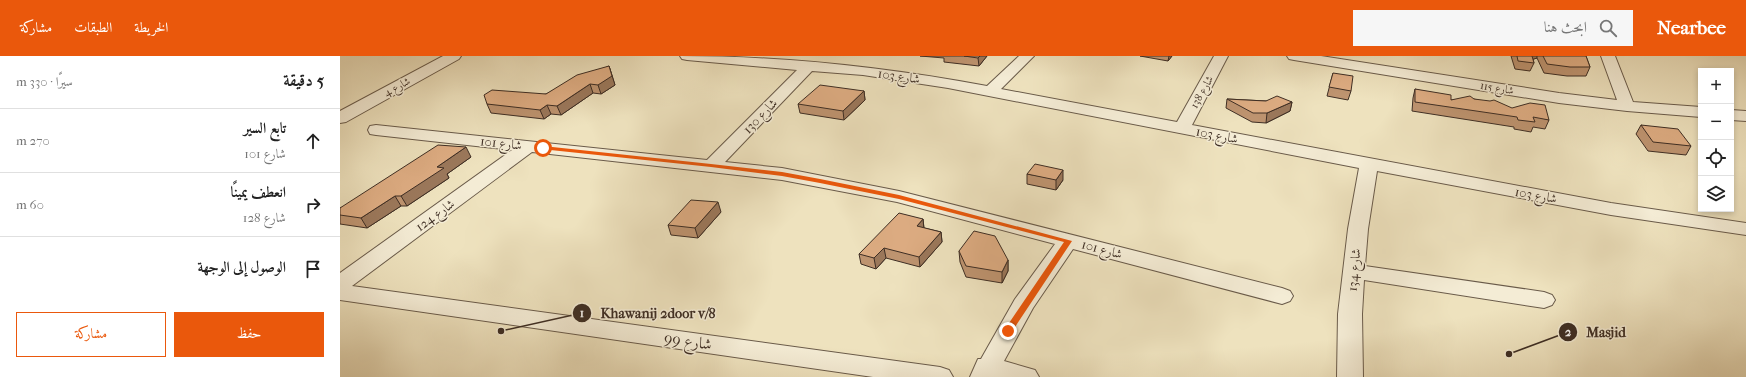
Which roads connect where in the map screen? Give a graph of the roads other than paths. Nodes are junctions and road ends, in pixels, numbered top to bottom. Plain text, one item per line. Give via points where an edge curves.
1 (454, 56) edge
2 (687, 56) edge
3 (1027, 56) edge
4 (1221, 56) edge
5 (1294, 56) edge
6 (1608, 56) edge
7 (809, 66) junction
8 (991, 90) junction
9 (1627, 106) junction
10 (1698, 112) edge
11 (1734, 115) edge
12 (1746, 116) edge
13 (340, 118) edge
14 (1182, 128) junction
15 (376, 130) dead end
16 (530, 146) junction
17 (1369, 164) junction
18 (711, 166) junction
19 (1746, 229) edge
20 (1068, 241) junction
21 (1354, 271) junction
22 (340, 284) edge
23 (340, 292) edge
24 (1282, 296) dead end
25 (1544, 300) dead end
26 (985, 372) edge
27 (940, 377) edge
28 (1026, 377) edge
29 (1350, 377) edge

1 - 13 street, شارع 4
2 - 7 street, شارع 103
3 - 8 street
4 - 14 street, شارع 138
5 - 9 street, شارع 115 via 1558,98
6 - 9 street
7 - 8 street, شارع 103 via 905,76
7 - 18 street, شارع 130
8 - 14 street, شارع 103
9 - 10 street, شارع 115
11 - 12 street
14 - 17 street, شارع 103
15 - 16 street, شارع 101
16 - 18 street, شارع 101
16 - 22 street, شارع 124
17 - 19 street, شارع 103 via 1637,213
17 - 21 street, شارع 134
18 - 20 street, شارع 101 via 782,174 860,188
20 - 24 street, شارع 101
20 - 26 street via 1024,305
21 - 25 street
21 - 29 street, شارع 134 via 1350,314
23 - 27 street, شارع 99
26 - 28 street

